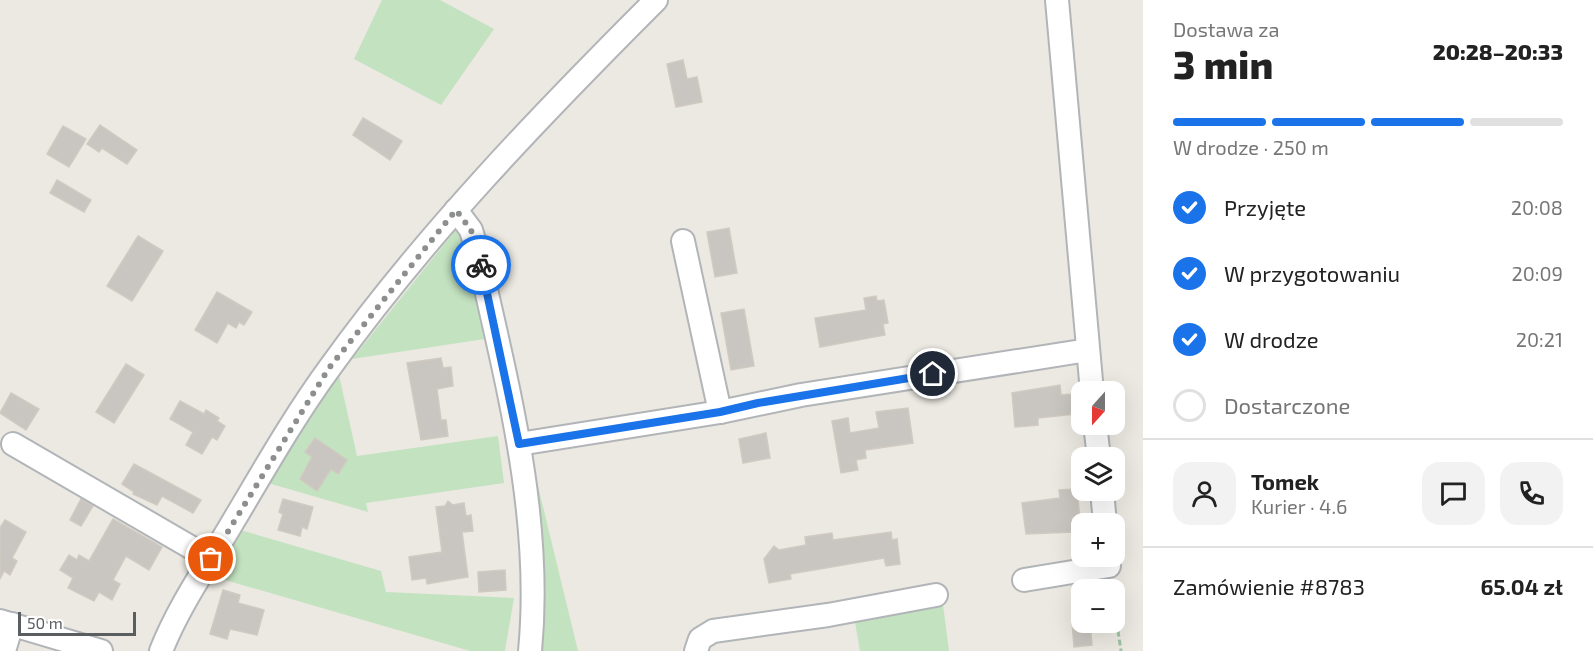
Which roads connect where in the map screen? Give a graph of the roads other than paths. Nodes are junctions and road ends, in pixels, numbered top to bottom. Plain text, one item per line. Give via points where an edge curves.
1 (656, 0) edge
2 (1057, 0) edge
3 (456, 210) junction
4 (684, 241) dead end
5 (1088, 350) junction
6 (1091, 381) edge
7 (720, 412) junction
8 (13, 444) dead end
9 (519, 444) junction
10 (211, 559) junction
11 (1103, 567) edge
12 (1024, 580) dead end
13 (936, 596) dead end
14 (6, 623) edge
15 (4, 651) edge
16 (101, 651) edge
17 (161, 651) edge
18 (530, 651) edge
19 (696, 651) edge

1 - 3 street
2 - 5 street
3 - 9 street via 471,230 478,254
3 - 10 street via 329,368
4 - 7 street
5 - 6 street
5 - 7 street via 801,395
7 - 9 street
8 - 10 street
9 - 18 street via 534,576
10 - 17 street
11 - 12 street
13 - 19 street via 707,632
14 - 15 street
14 - 16 street

